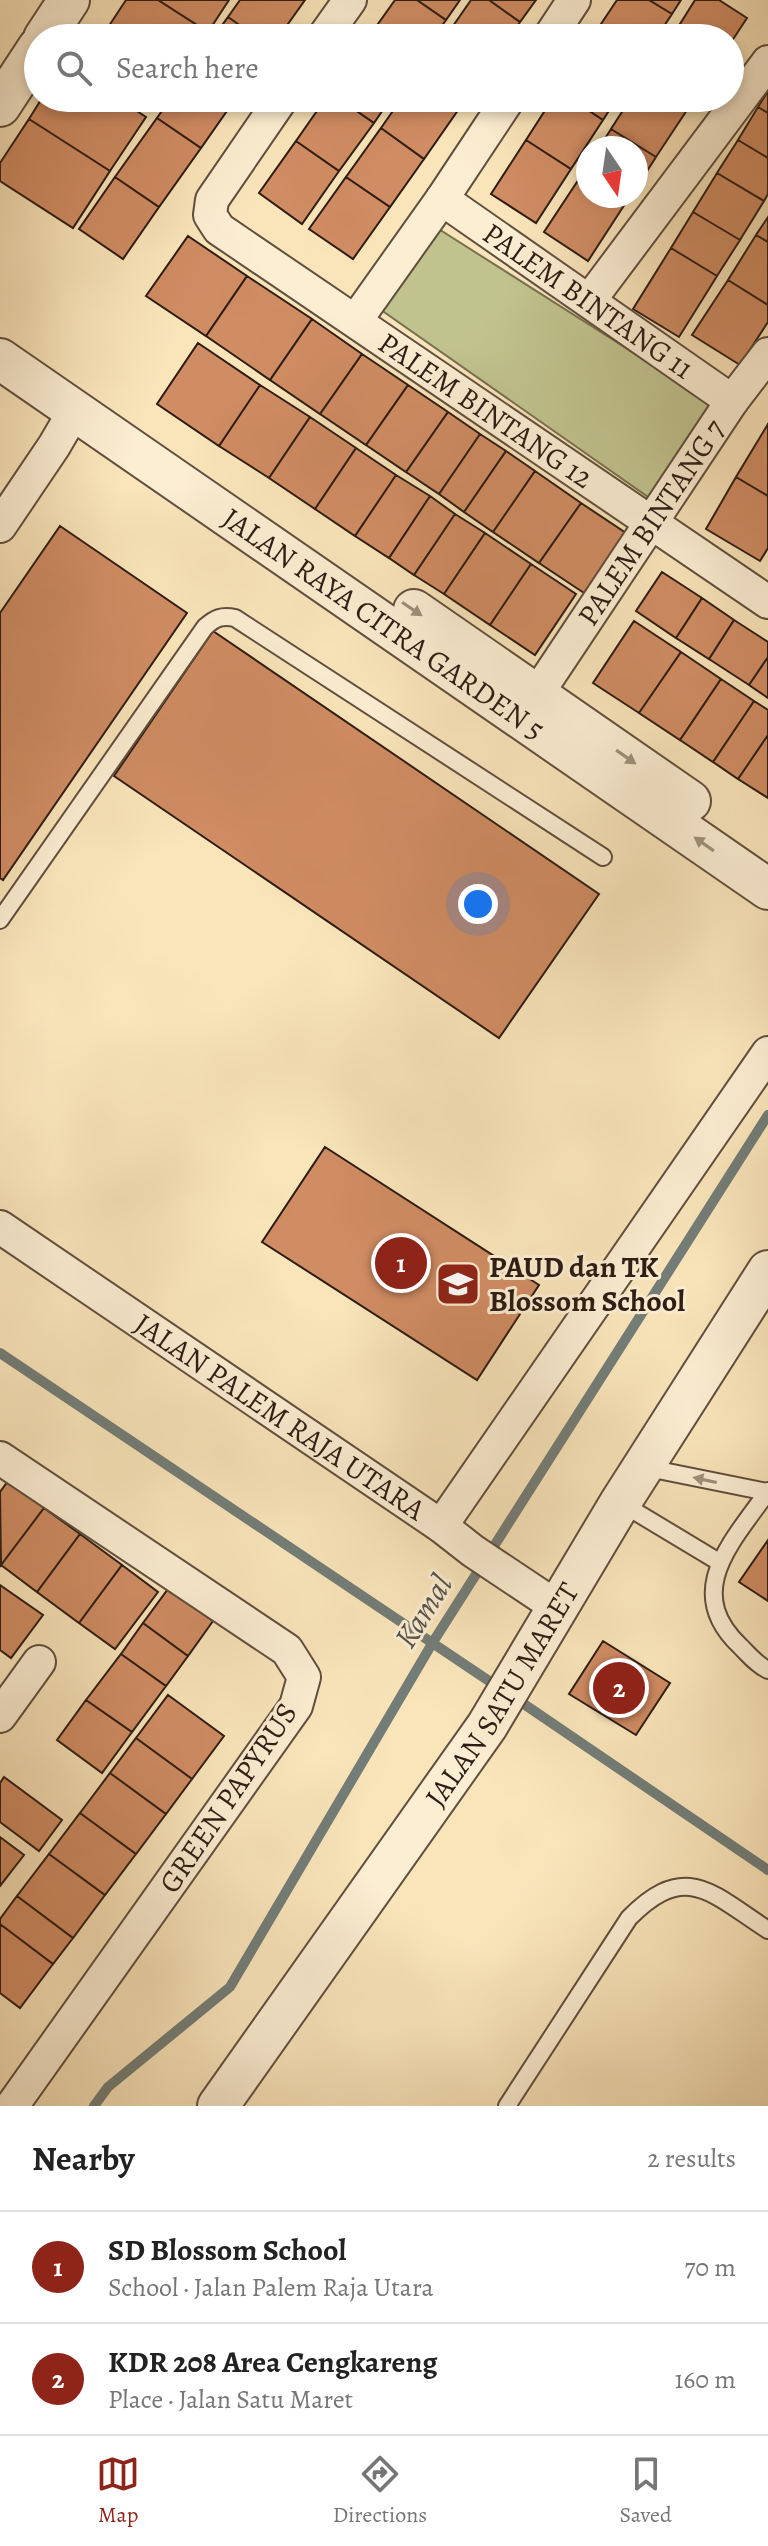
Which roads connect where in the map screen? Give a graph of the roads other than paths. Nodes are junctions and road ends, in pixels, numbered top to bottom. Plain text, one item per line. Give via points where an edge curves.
1 (69, 0) edge
2 (350, 0) edge
3 (574, 0) edge
4 (53, 24) edge
5 (333, 24) edge
6 (558, 24) edge
7 (768, 62) edge
8 (24, 69) edge
9 (744, 94) edge
10 (0, 106) edge
11 (272, 112) edge
12 (500, 112) edge
13 (731, 112) edge
14 (442, 199) junction
15 (589, 301) junction
16 (356, 320) junction
17 (0, 329) edge
18 (768, 354) edge
19 (0, 359) edge
20 (732, 401) junction
21 (75, 410) junction
22 (654, 522) junction
23 (0, 526) edge
24 (768, 602) edge
25 (537, 694) junction
26 (768, 856) edge
27 (603, 857) dead end
28 (768, 889) edge
29 (0, 920) edge
30 (768, 1053) edge
31 (0, 1227) edge
32 (768, 1271) edge
33 (0, 1458) edge
34 (643, 1467) junction
35 (768, 1491) edge
36 (620, 1503) junction
37 (441, 1526) junction
38 (719, 1562) junction
39 (546, 1600) junction
40 (39, 1662) dead end
41 (768, 1670) edge
42 (0, 1716) edge
43 (768, 1930) edge
44 (12, 2106) edge
45 (218, 2106) edge
46 (507, 2106) edge

1 - 4 street
2 - 5 street
3 - 6 street
7 - 9 street
8 - 10 street
11 - 16 street, PALEM BINTANG 12 via 212,200 210,215 219,229
12 - 14 street
13 - 15 street
14 - 15 street, PALEM BINTANG 11
14 - 16 street
15 - 20 street, PALEM BINTANG 11
16 - 22 street, PALEM BINTANG 12
17 -> 25 street, JALAN RAYA CITRA GARDEN 5
18 - 20 street, PALEM BINTANG 7
19 - 21 street, JALAN RAYA CITRA GARDEN 5
20 - 22 street, PALEM BINTANG 7
21 - 23 street
28 -> 21 street, JALAN RAYA CITRA GARDEN 5
22 - 24 street, PALEM BINTANG 12
22 - 25 street, PALEM BINTANG 7
25 -> 26 street, JALAN RAYA CITRA GARDEN 5
27 - 29 lane via 225,616 205,627
30 - 37 street
31 - 37 street, JALAN PALEM RAJA UTARA
32 - 34 street, JALAN SATU MARET
33 - 44 street, GREEN PAPYRUS via 287,1650 304,1677 296,1706
35 -> 34 lane
34 - 36 street, JALAN SATU MARET
35 - 38 lane
36 - 38 lane
36 - 39 street, JALAN SATU MARET
37 - 39 street, JALAN PALEM RAJA UTARA
38 - 41 lane via 713,1604 724,1631
39 - 45 street, JALAN SATU MARET via 521,1669 487,1726
40 - 42 street
43 - 46 lane via 702,1888 674,1886 649,1898 629,1918

